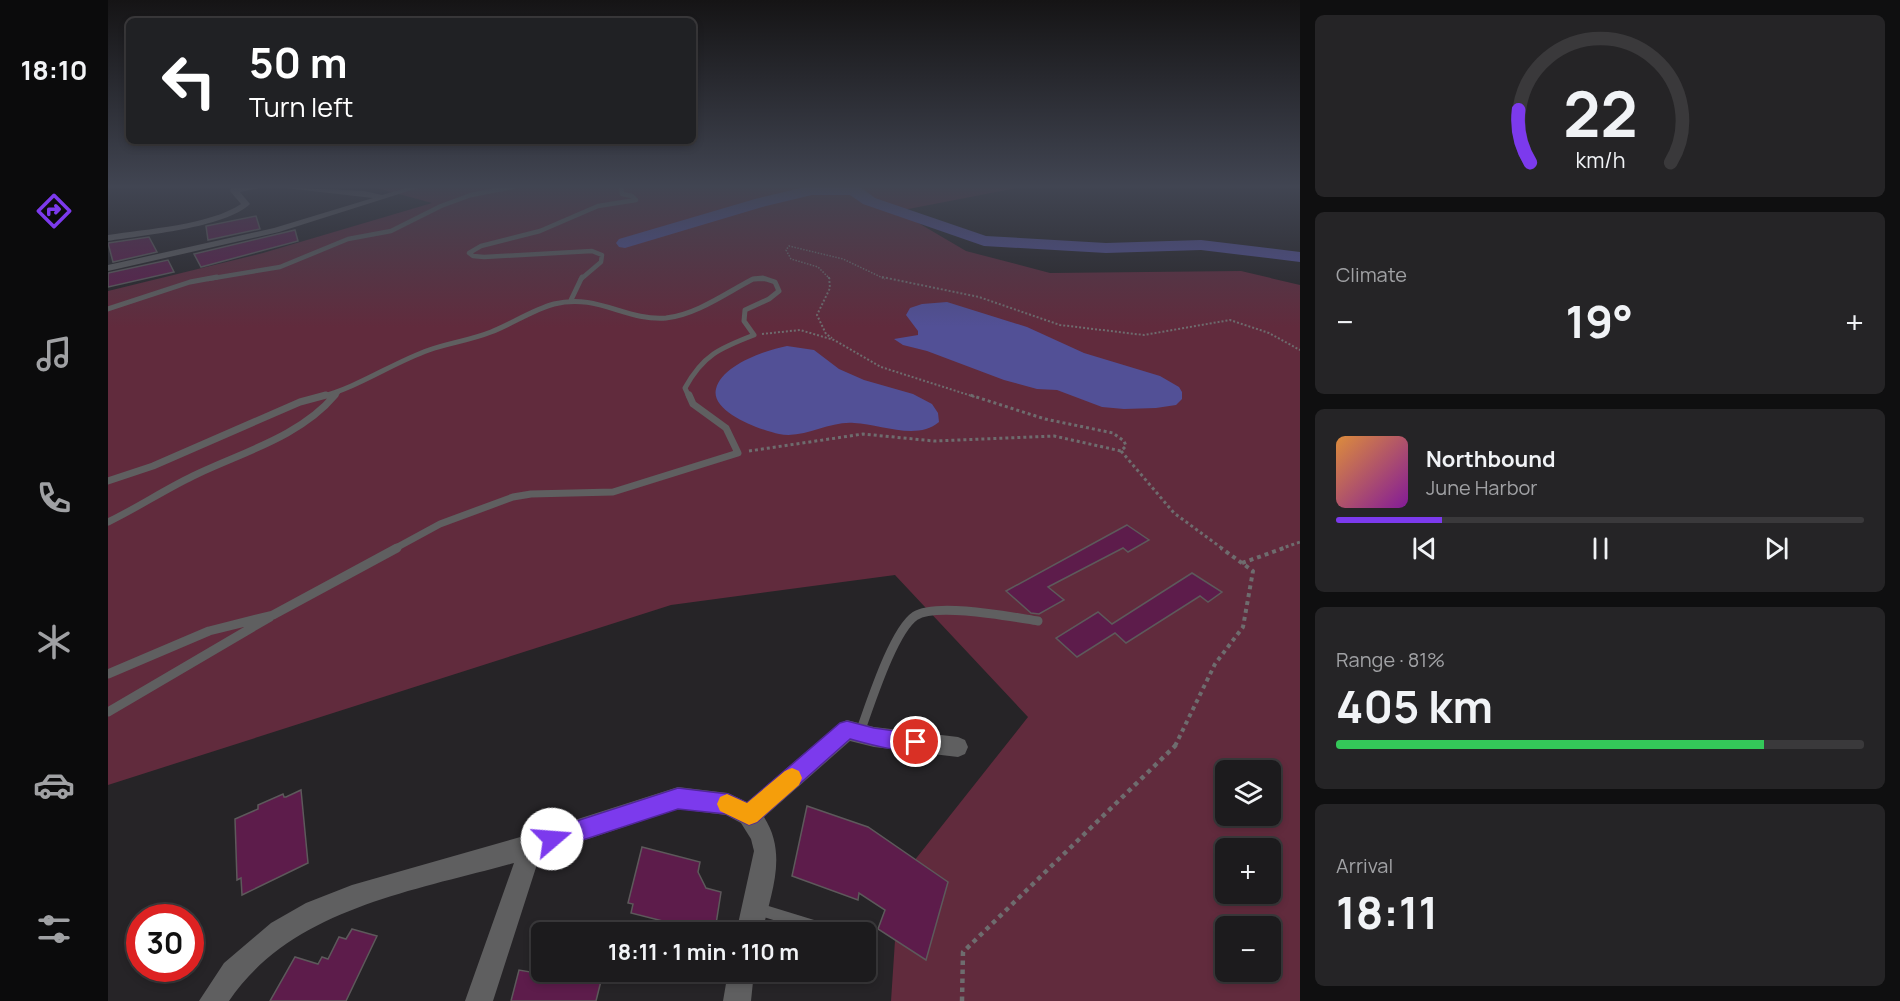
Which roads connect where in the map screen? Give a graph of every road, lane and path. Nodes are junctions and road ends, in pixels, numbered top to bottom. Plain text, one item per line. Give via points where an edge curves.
1 (131, 234) edge
2 (260, 234) edge
3 (376, 234) edge
4 (525, 234) edge
5 (108, 238) edge
6 (108, 268) edge
7 (571, 300) junction
8 (108, 309) edge
9 (754, 335) junction
10 (834, 340) junction
11 (1300, 350) edge
12 (338, 392) junction
13 (1121, 451) junction
14 (738, 453) junction
15 (108, 481) edge
16 (108, 522) edge
17 (1300, 542) edge
18 (1242, 563) junction
19 (273, 615) junction
20 (1038, 621) dead end
21 (108, 674) edge
22 (108, 712) edge
23 (859, 733) junction
24 (958, 747) dead end
25 (749, 815) junction
26 (531, 846) junction
27 (754, 908) junction
28 (751, 922) edge
29 (800, 922) edge
30 (740, 982) edge
31 (213, 1001) edge
32 (479, 1001) edge
33 (737, 1001) edge
34 (962, 1001) edge

1 - 5 street
2 - 6 street
3 - 8 lane via 348,239 280,267 190,282
4 - 7 lane via 469,253 484,257 592,251 602,255 601,262 582,278
7 - 9 lane via 665,318 686,314 753,279 764,278 775,282 778,291 745,310 744,321
7 - 12 lane via 533,311 489,333 429,350
9 - 10 path via 800,330
9 - 14 lane via 716,351 697,366 686,388 693,404 726,428
10 - 11 path via 826,334 817,315 830,281 819,266 791,259 786,250 789,246 843,259 887,280 979,297 1060,324 1144,335 1230,320 1262,330
10 - 13 path via 881,367 1045,418 1113,433 1124,441 1126,446
12 - 15 lane via 300,402 153,466
12 - 16 lane via 333,401 289,432 191,476
13 - 14 path via 1054,436 933,441 863,435
13 - 18 path via 1174,513
14 - 19 lane via 613,492 513,497 440,524
17 - 18 path
18 - 34 path via 1253,571 1243,627 1215,664 1175,747 963,952
19 - 21 lane via 248,619 168,645
19 - 22 lane
20 - 23 lane via 940,610 915,616 897,642
23 - 24 street
23 - 25 street via 847,730
25 - 26 street via 728,804 678,798
25 - 27 street via 766,850
26 - 31 street via 352,897 315,912 280,932 233,972
26 - 32 street
27 - 28 street
27 - 29 lane
30 - 33 street

